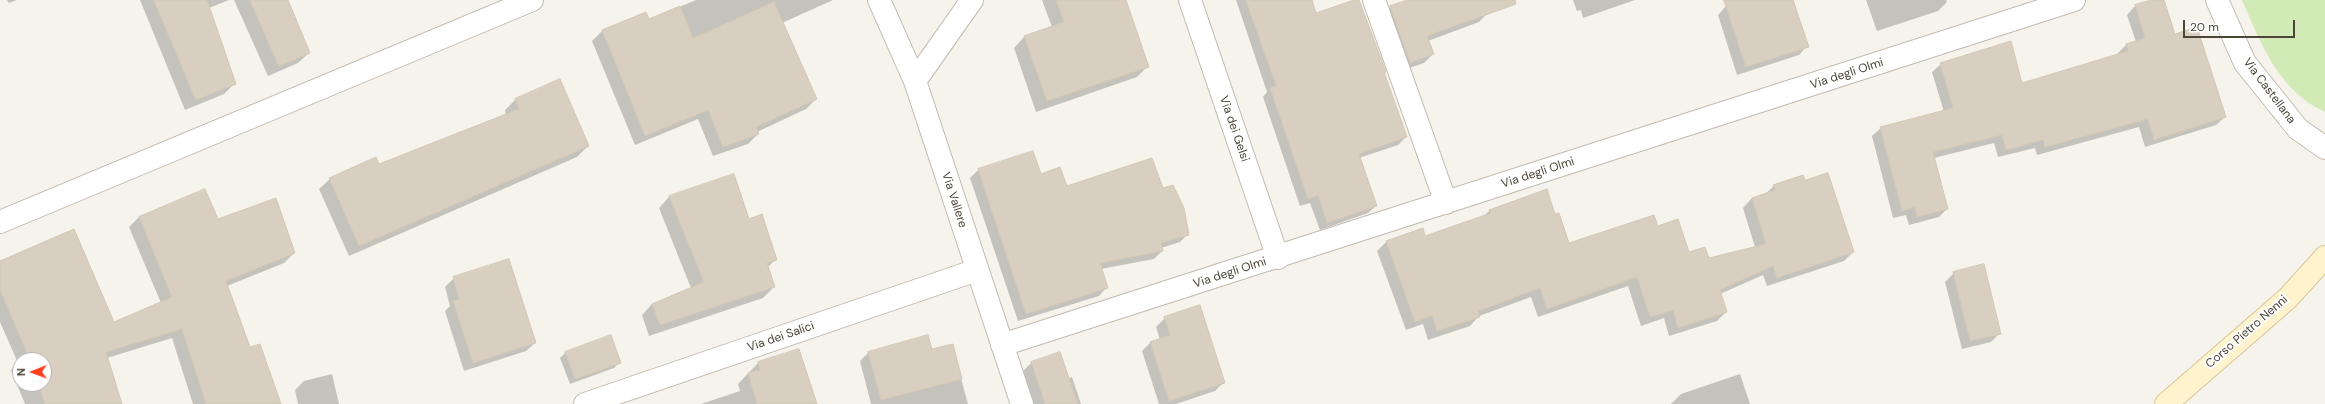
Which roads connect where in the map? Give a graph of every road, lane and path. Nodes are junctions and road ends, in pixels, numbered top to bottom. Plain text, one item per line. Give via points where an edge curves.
1 (532, 0) edge
2 (879, 0) edge
3 (972, 0) edge
4 (1190, 0) edge
5 (1374, 0) edge
6 (2074, 0) edge
7 (2217, 0) edge
8 (915, 80) junction
9 (2325, 148) edge
10 (1446, 203) junction
11 (0, 222) edge
12 (2325, 257) edge
13 (1278, 258) junction
14 (977, 270) junction
15 (1002, 345) junction
16 (585, 404) edge
17 (1022, 404) edge
18 (2166, 404) edge

1 - 11 street
2 - 8 street, Via Vallere
3 - 8 street
4 - 13 street, Via dei Gelsi
5 - 10 street
6 - 10 street, Via degli Olmi
7 - 9 street, Via Castellana via 2245,63 2298,129
8 - 14 street, Via Vallere
10 - 13 street, Via degli Olmi
12 - 18 main road, Corso Pietro Nenni via 2288,298
13 - 15 street, Via degli Olmi
14 - 15 street, Via Vallere
14 - 16 street, Via dei Salici
15 - 17 street, Via Vallere

